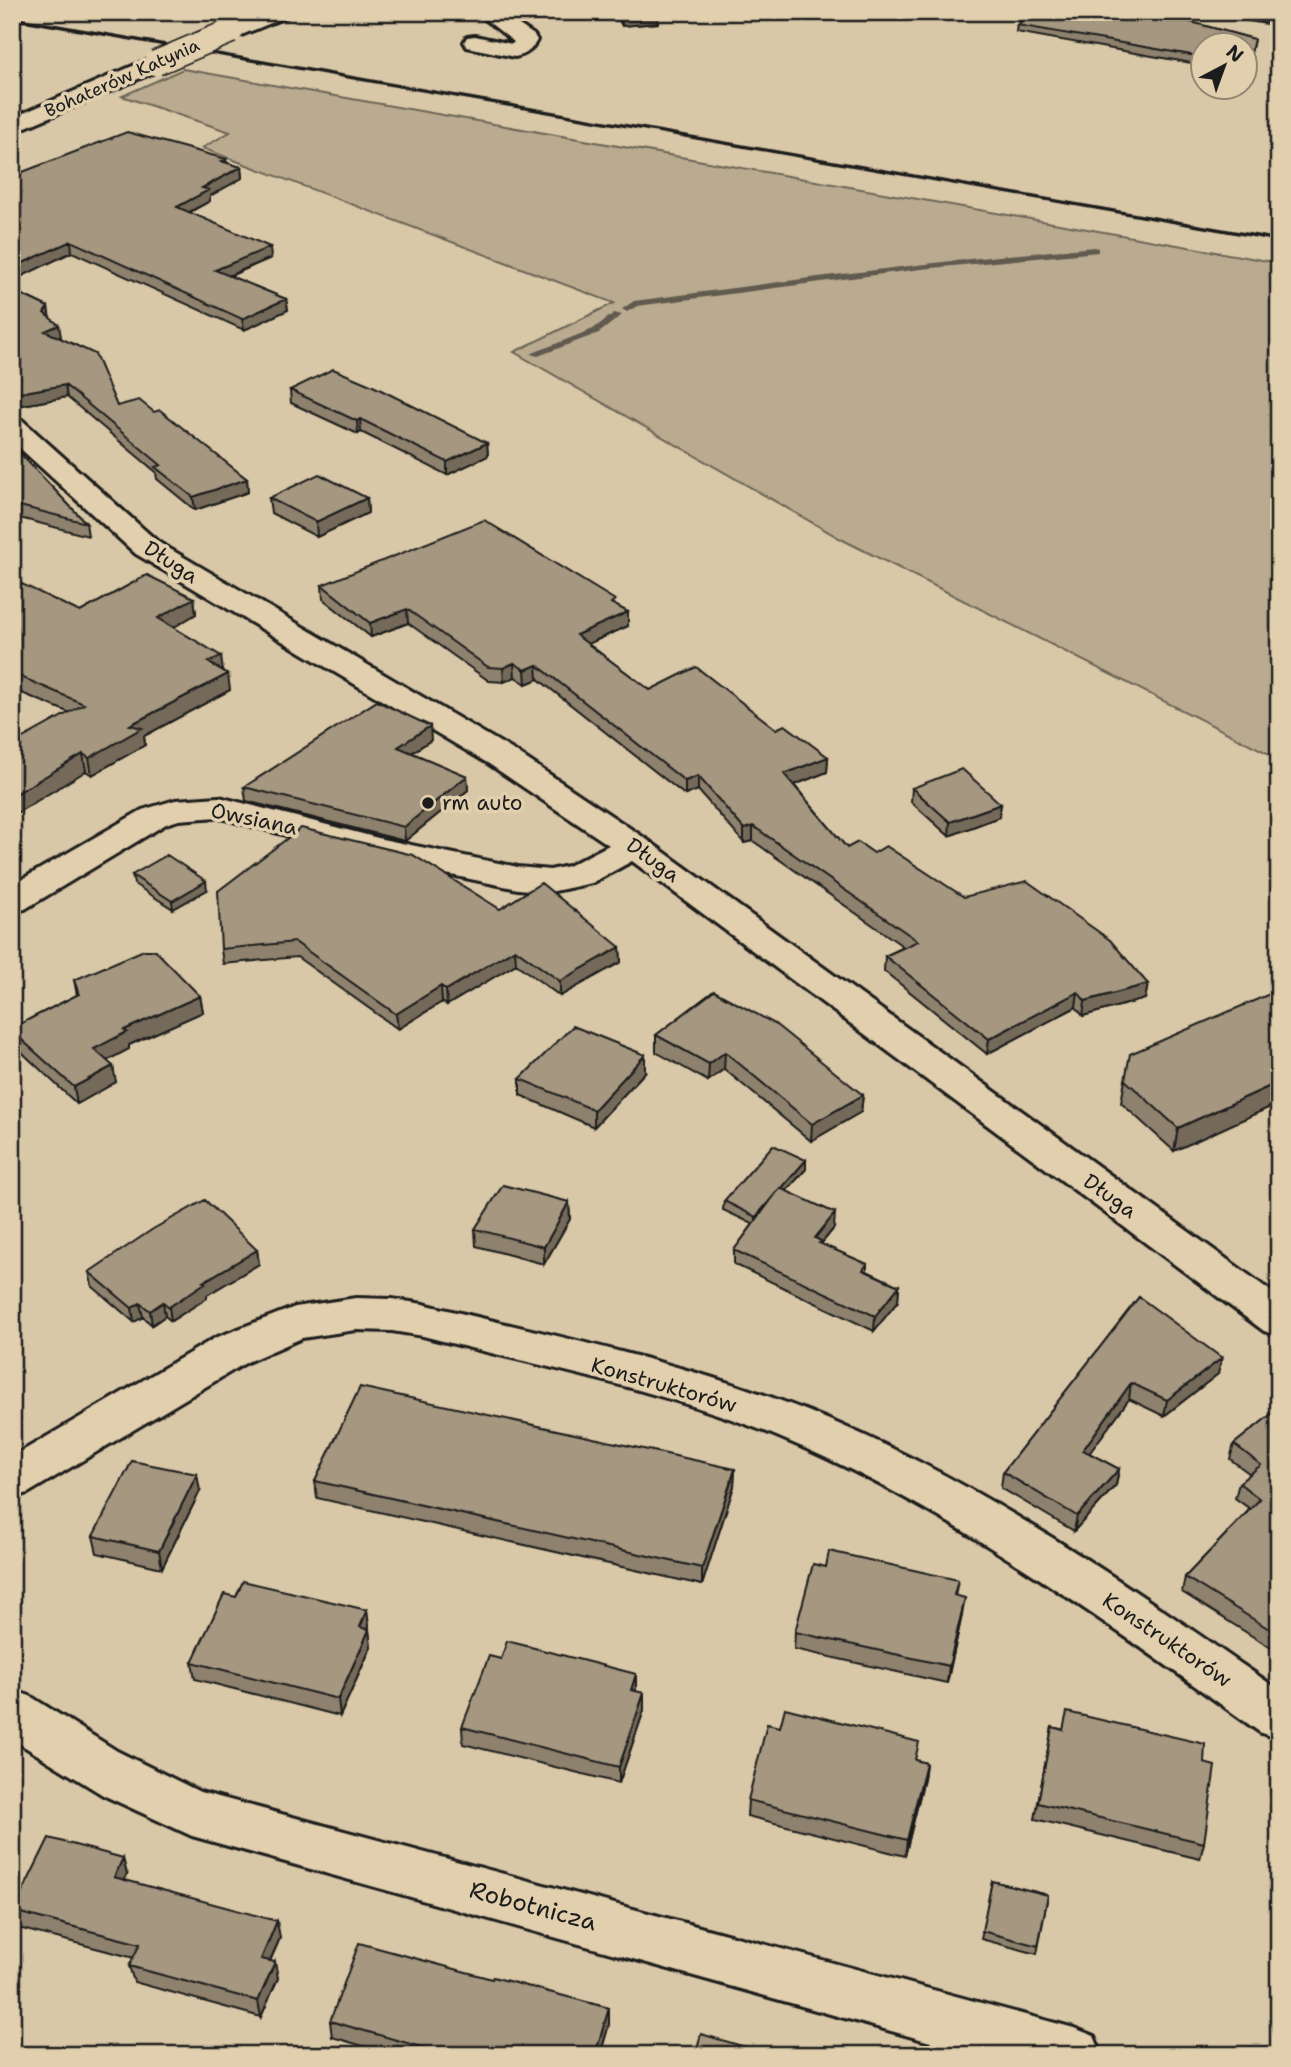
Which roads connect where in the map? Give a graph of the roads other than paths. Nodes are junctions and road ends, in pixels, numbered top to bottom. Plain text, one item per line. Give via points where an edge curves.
1 (263, 12) edge
2 (281, 12) edge
3 (486, 12) edge
4 (1238, 12) edge
5 (1279, 18) edge
6 (231, 31) junction
7 (475, 41) dead end
8 (12, 126) edge
9 (12, 426) edge
10 (634, 846) junction
11 (12, 901) edge
12 (1279, 1320) edge
13 (12, 1480) edge
14 (12, 1711) edge
15 (1279, 1718) edge
16 (1074, 2055) edge

1 - 6 street, Bohaterów Katynia
2 - 6 street, Bohaterów Katynia
3 - 7 street via 526,40 514,51
4 - 5 street
6 - 8 street, Bohaterów Katynia, bridge
9 - 10 street, Długa via 147,548 501,757
10 - 11 street, Owsiana via 579,875 550,881 379,849 219,807 196,807 175,810 134,827
10 - 12 street, Długa
13 - 15 street, Konstruktorów via 231,1350 295,1323 356,1314 423,1320 686,1388 794,1425 906,1477 1031,1550
14 - 16 street, Robotnicza via 138,1790 192,1813

